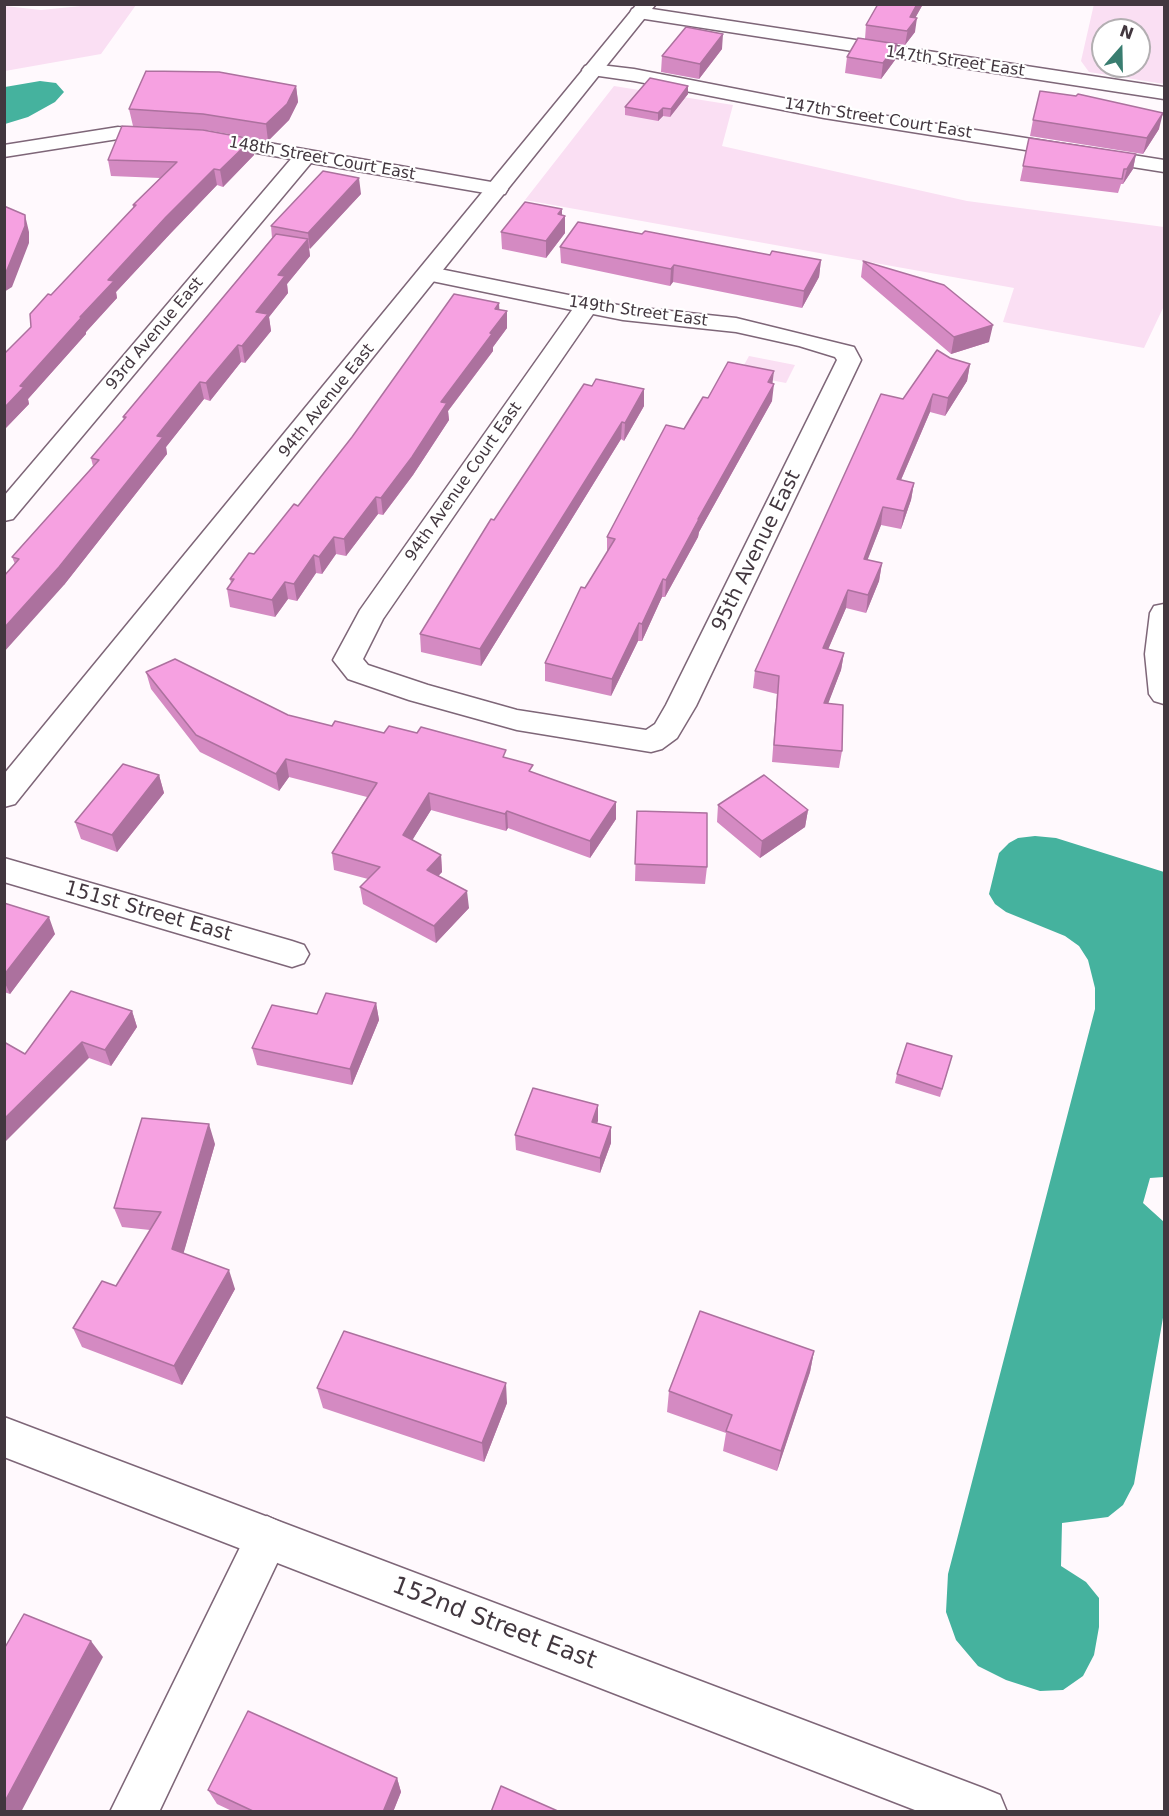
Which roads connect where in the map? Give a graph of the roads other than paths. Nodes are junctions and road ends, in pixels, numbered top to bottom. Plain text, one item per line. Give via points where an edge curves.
1 (643, 9) edge
2 (592, 70) junction
3 (1164, 93) edge
4 (4, 151) edge
5 (306, 155) junction
6 (1164, 166) edge
7 (497, 189) junction
8 (430, 274) junction
9 (586, 307) junction
10 (845, 352) joint
11 (4, 513) edge
12 (1164, 613) edge
13 (1164, 694) edge
14 (651, 741) joint
15 (4, 796) edge
16 (4, 870) edge
17 (292, 954) dead end
18 (4, 1437) edge
19 (267, 1538) junction
20 (134, 1812) edge
21 (983, 1812) edge

1 - 2 street, 94th Avenue East
1 - 3 street, 147th Street East
2 - 6 street, 147th Street Court East via 824,112
2 - 7 street, 94th Avenue East
4 - 5 street, 148th Street Court East via 118,134 206,138
5 - 7 street, 148th Street Court East
5 - 11 street, 93rd Avenue East
7 - 8 street, 94th Avenue East
8 - 9 street, 149th Street East
8 - 15 street, 94th Avenue East
9 - 10 street, 149th Street East via 736,325
9 - 14 street, 94th Avenue Court East via 370,617 348,660 358,672 368,676 517,720
10 - 14 street, 95th Avenue East via 849,360 840,381 681,706 666,731
12 - 13 street via 1159,654
16 - 17 street, 151st Street East
18 - 19 street, 152nd Street East
19 - 20 street
19 - 21 street, 152nd Street East

